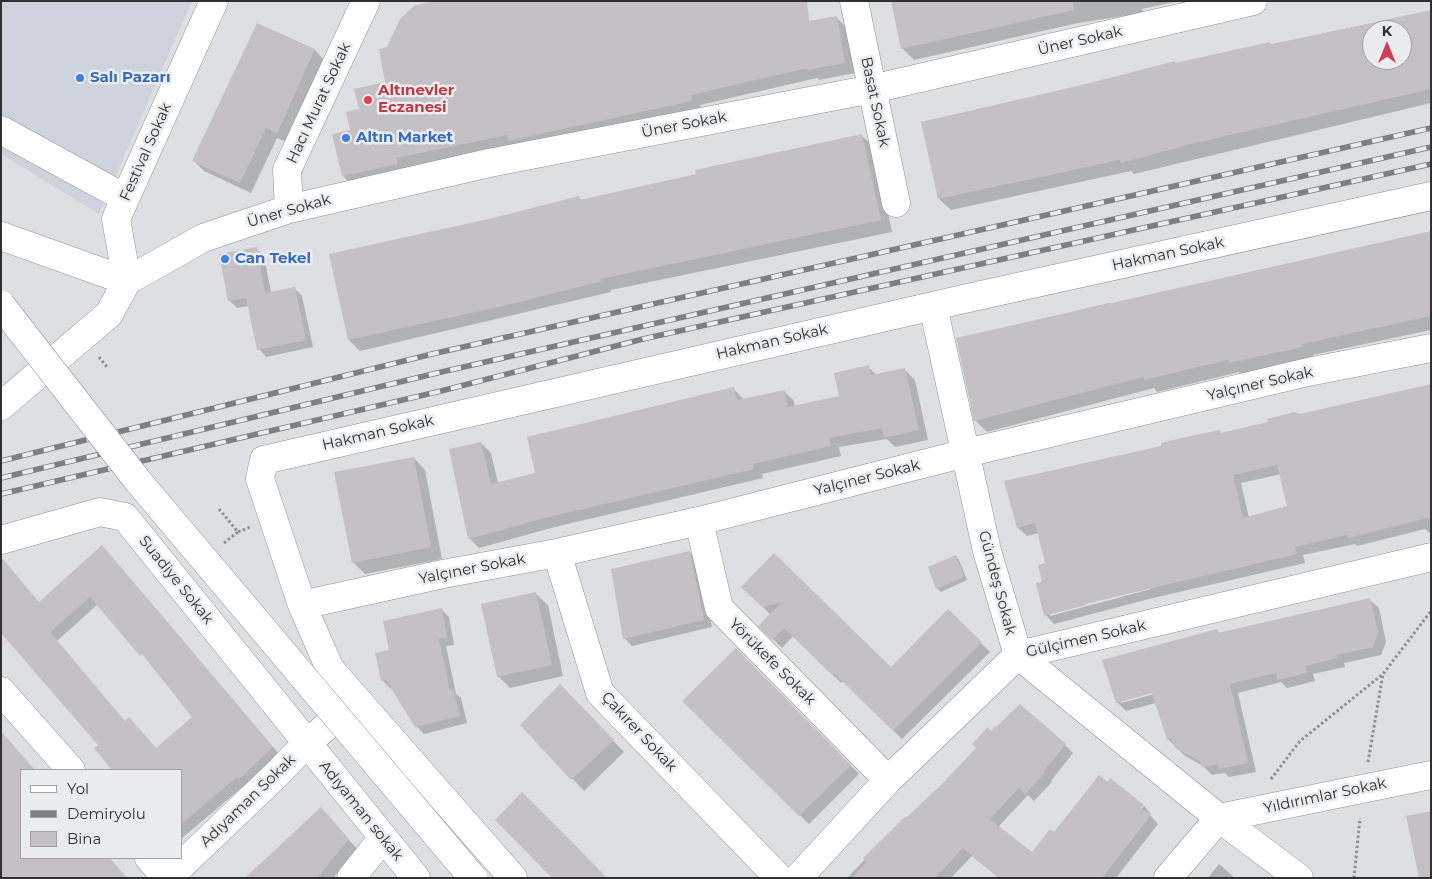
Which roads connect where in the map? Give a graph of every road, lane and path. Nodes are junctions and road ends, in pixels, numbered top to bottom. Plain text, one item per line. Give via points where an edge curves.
1 (214, 1) edge
2 (366, 1) edge
3 (854, 1) edge
4 (1253, 1) edge
5 (872, 89) junction
6 (1, 130) edge
7 (1431, 196) edge
8 (125, 198) junction
9 (896, 203) dead end
10 (289, 209) junction
11 (1, 236) edge
12 (127, 281) junction
13 (1, 305) edge
14 (932, 306) junction
15 (1431, 348) edge
16 (1, 406) edge
17 (966, 453) junction
18 (699, 521) junction
19 (1, 540) edge
20 (557, 553) junction
21 (1431, 557) edge
22 (302, 605) junction
23 (1431, 611) edge
24 (1018, 655) junction
25 (1, 691) edge
26 (357, 700) junction
27 (306, 744) junction
28 (70, 769) edge
29 (1431, 774) edge
30 (888, 780) junction
31 (1270, 780) dead end
32 (1219, 818) junction
33 (383, 838) junction
34 (150, 859) edge
35 (167, 878) edge
36 (351, 878) edge
37 (416, 878) edge
38 (473, 878) edge
39 (512, 878) edge
40 (779, 878) edge
41 (798, 878) edge
42 (1168, 878) edge
43 (1299, 878) edge

1 - 8 street, Festival Sokak
2 - 10 street, Hacı Murat Sokak via 287,170
3 - 5 street, Basat Sokak
4 - 5 street, Üner Sokak
5 - 9 street, Basat Sokak
5 - 10 street, Üner Sokak via 488,163
6 - 8 street
7 - 14 street, Hakman Sokak
8 - 12 street, Festival Sokak via 116,219
10 - 12 street, Üner Sokak via 203,238
11 - 12 street
12 - 16 street via 109,314
13 - 38 street, bridge via 138,481
14 - 17 street, Gündeş Sokak
14 - 22 street, Hakman Sokak via 264,460 260,479
15 - 17 street, Yalçıner Sokak via 1308,372
17 - 18 street, Yalçıner Sokak
17 - 24 street, Gündeş Sokak via 987,551
18 - 20 street, Yalçıner Sokak
18 - 30 street, Yörükefe Sokak via 719,608
19 - 27 street, Suadiye Sokak via 100,512 125,517
20 - 22 street, Yalçıner Sokak
20 - 40 street, Çakırer Sokak via 600,693
21 - 24 street, Gülçimen Sokak
22 - 26 street via 330,669
23 - 31 path via 1383,674 1300,741
24 - 30 street, Gülçimen Sokak
24 - 32 street, Gündeş Sokak
25 - 28 street
26 - 27 street, Adıyaman Sokak
26 - 39 street
27 - 33 street, Adıyaman sokak
27 - 35 street, Adıyaman Sokak
29 - 32 street, Yıldırımlar Sokak
30 - 41 street, Gülçimen Sokak
32 - 42 street
32 - 43 street, Gündeş Sokak
33 - 36 street
33 - 37 street, Adıyaman sokak
34 - 35 street

